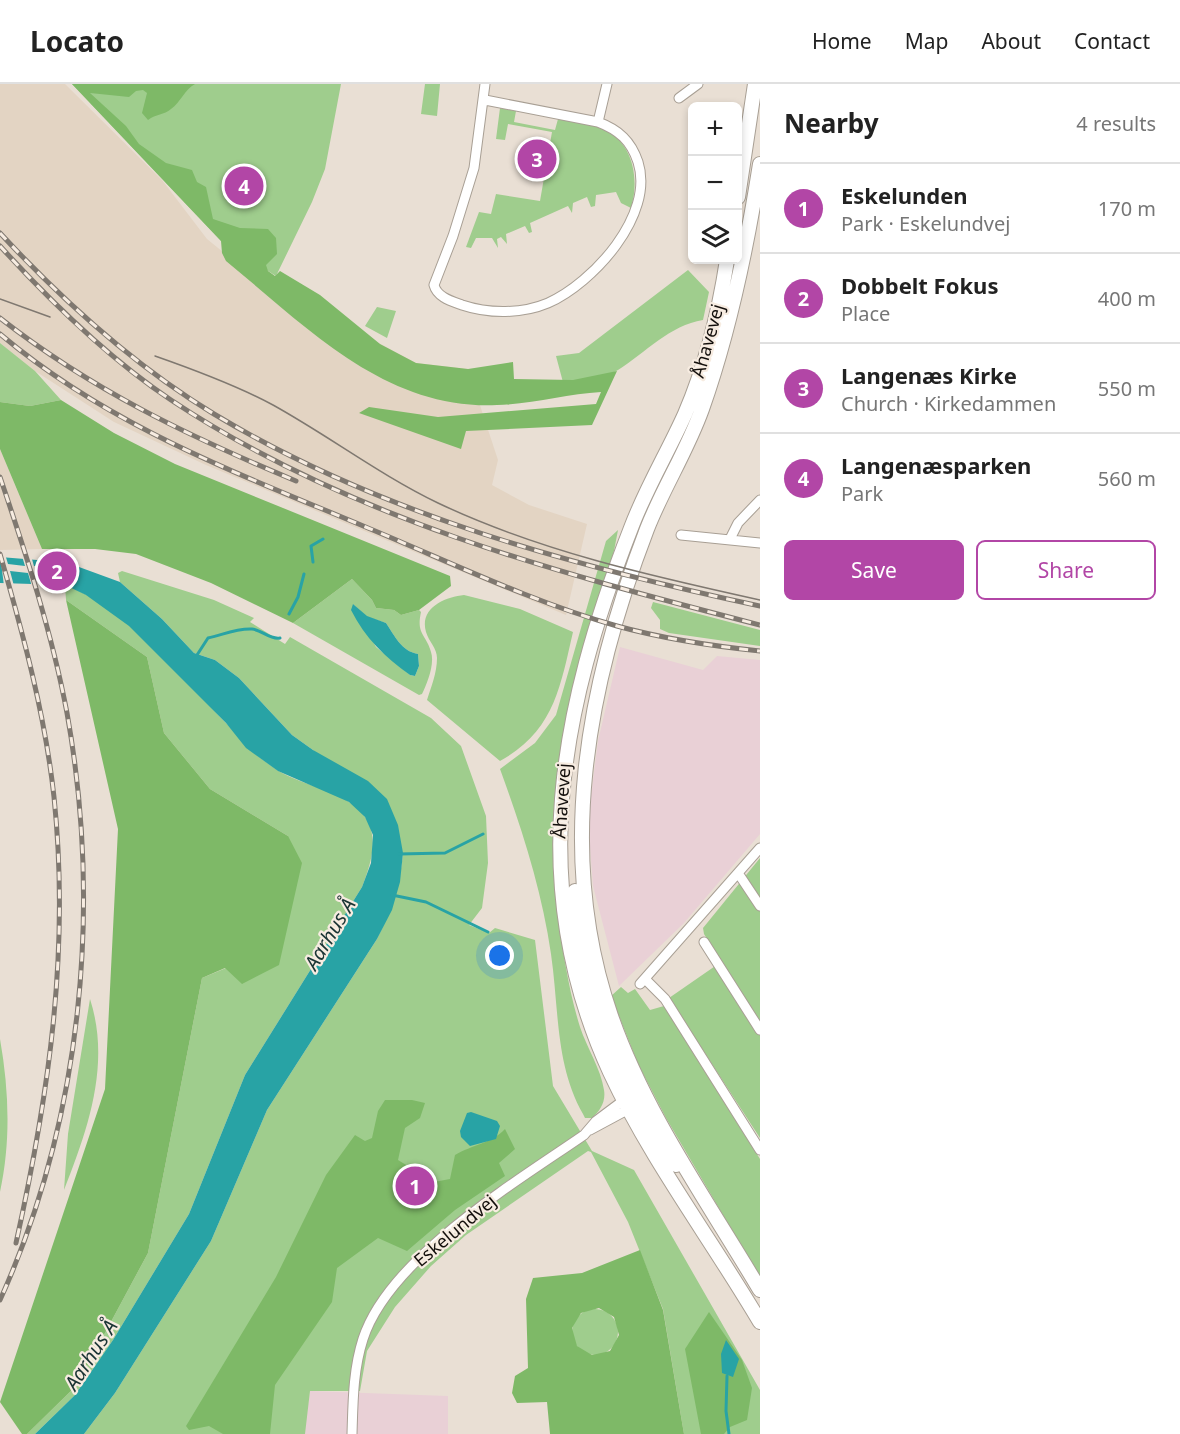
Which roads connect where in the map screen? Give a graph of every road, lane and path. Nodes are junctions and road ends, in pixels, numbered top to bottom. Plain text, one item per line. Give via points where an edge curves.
1 (485, 84) edge
2 (607, 84) edge
3 (698, 84) edge
4 (754, 84) edge
5 (679, 98) dead end
6 (485, 100) junction
7 (598, 122) junction
8 (760, 164) edge
9 (742, 169) edge
10 (727, 264) edge
11 (760, 500) edge
12 (681, 535) dead end
13 (730, 539) junction
14 (760, 543) edge
15 (760, 848) edge
16 (738, 873) junction
17 (760, 906) edge
18 (704, 942) dead end
19 (760, 1030) edge
20 (633, 1101) junction
21 (760, 1150) edge
22 (758, 1287) edge
23 (760, 1322) edge
24 (352, 1434) edge

1 - 6 street
2 - 7 street
3 - 5 street
4 - 9 main road
6 - 7 street
6 - 7 street via 465,201 434,285 440,295 466,306 505,312 548,303 606,257 631,221 642,184 635,153 626,138
8 - 20 main road, Åhavevej via 729,321 700,414 657,506 624,596 595,706 584,771 574,860 578,938 601,1020
10 - 20 main road, Åhavevej via 715,325 697,382 631,527 593,639 563,768 560,860 568,940 590,1023
11 - 13 street via 738,523
12 - 13 street via 717,541
13 - 14 street
15 - 16 street
16 - 17 street
16 - 21 street via 643,982 665,999
18 - 19 street
20 - 22 main road
20 - 23 main road, Åhavevej
20 - 24 street, Eskelundvej via 596,1121 590,1130 465,1218 424,1253 395,1286 363,1339 354,1387

